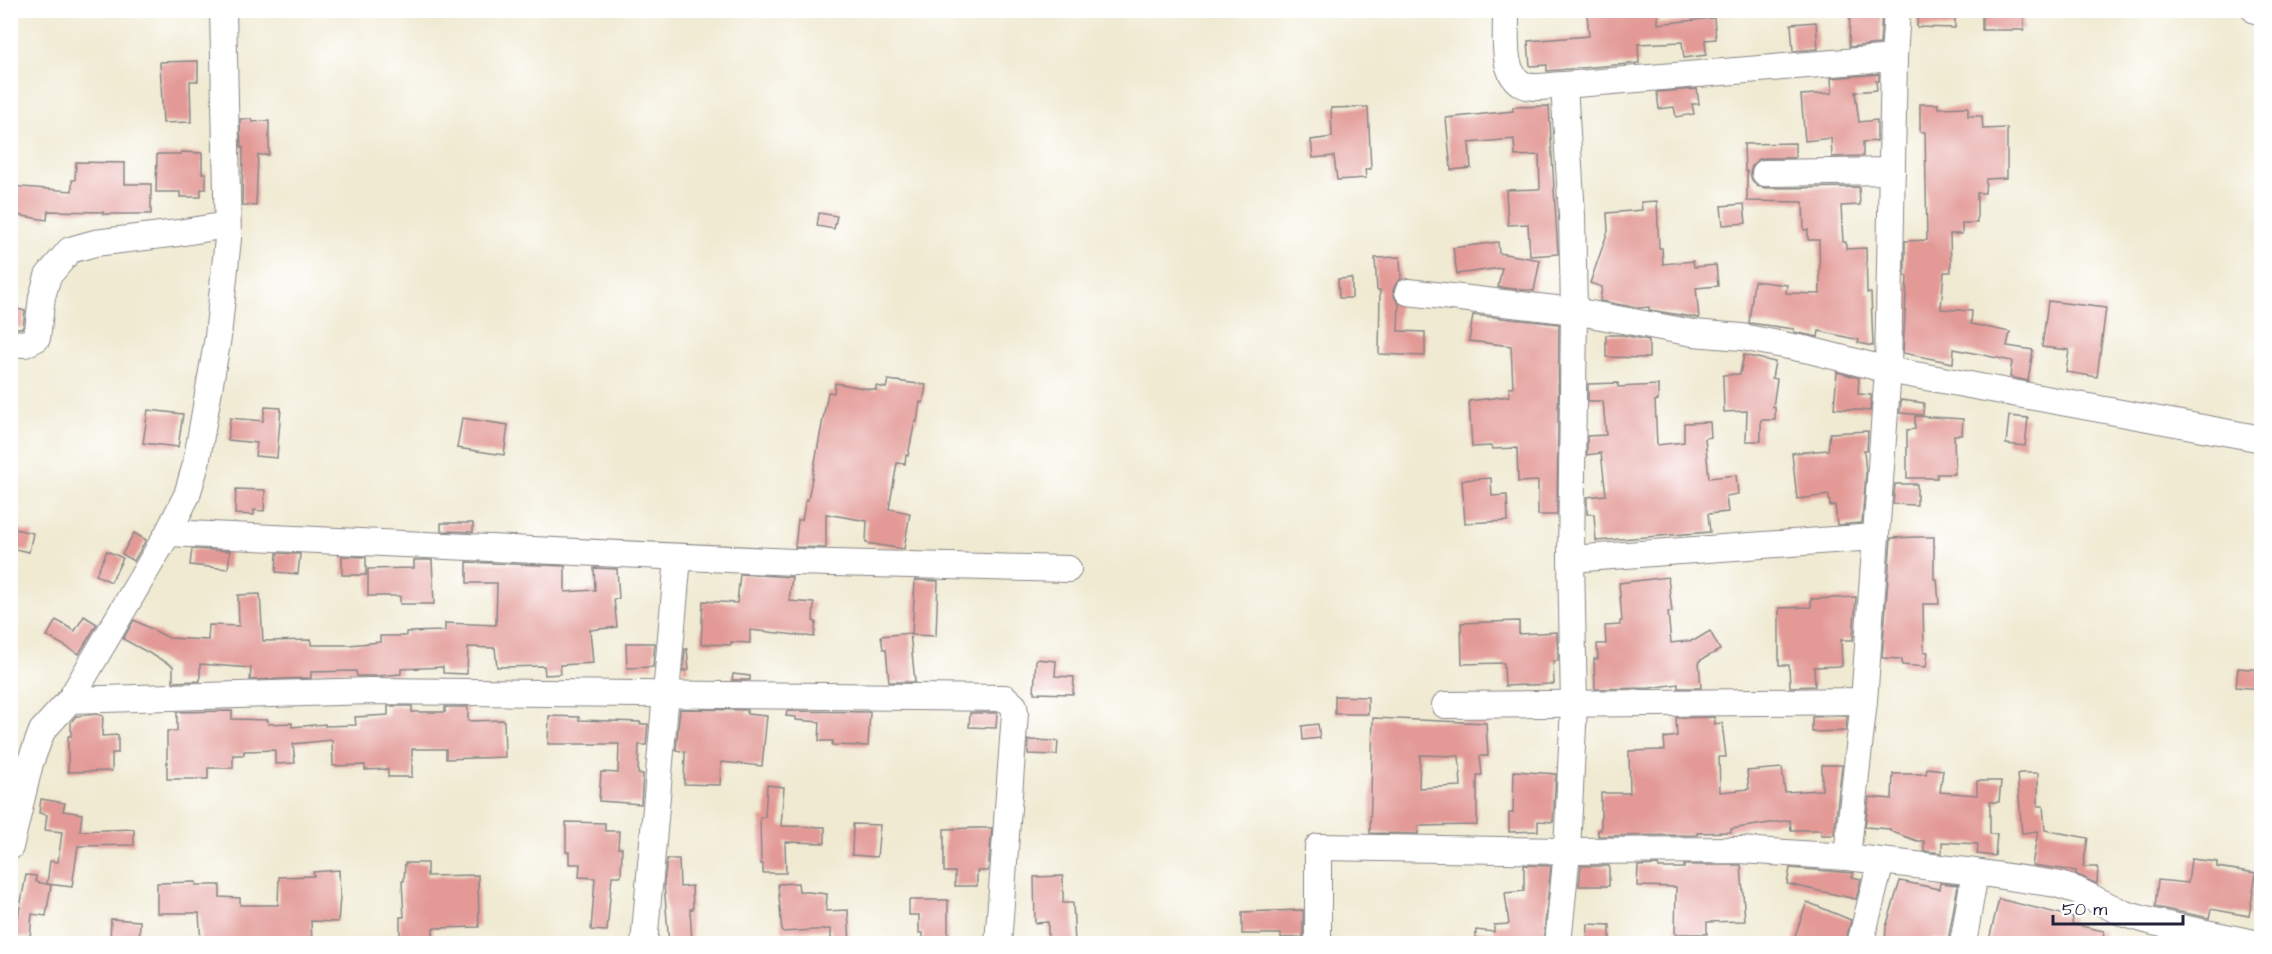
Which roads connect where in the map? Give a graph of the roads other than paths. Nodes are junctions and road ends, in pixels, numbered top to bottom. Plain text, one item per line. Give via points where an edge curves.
1 (223, 10) edge
2 (1506, 10) edge
3 (1897, 10) edge
4 (2255, 10) edge
5 (2262, 12) edge
6 (1894, 58) junction
7 (1564, 85) junction
8 (1892, 171) junction
9 (1765, 173) dead end
10 (227, 225) junction
11 (1408, 292) dead end
12 (1574, 311) junction
13 (10, 343) edge
14 (1888, 370) junction
15 (2262, 439) edge
16 (168, 533) junction
17 (1874, 537) junction
18 (678, 557) junction
19 (1571, 559) junction
20 (1068, 569) dead end
21 (667, 694) junction
22 (70, 700) junction
23 (1864, 701) junction
24 (1445, 705) dead end
25 (1574, 705) junction
26 (10, 848) edge
27 (1567, 851) junction
28 (1847, 857) junction
29 (1881, 862) junction
30 (1975, 872) junction
31 (644, 944) edge
32 (998, 944) edge
33 (1318, 944) edge
34 (1558, 944) edge
35 (1860, 944) edge
36 (1963, 944) edge
37 (2259, 944) edge

1 - 10 street
2 - 7 street via 1508,66 1515,79 1528,86
3 - 6 street
4 - 5 street
6 - 7 street
6 - 8 street
7 - 12 street
8 - 9 street
8 - 14 street
10 - 13 street via 70,250 48,276 37,338 25,344
10 - 16 street via 218,337 196,464 187,495
11 - 12 street
12 - 14 street via 1693,333 1742,337
12 - 19 street
14 - 15 street
14 - 17 street
16 - 18 street
16 - 22 street
17 - 19 street
17 - 23 street
18 - 20 street
18 - 21 street
19 - 25 street
21 - 22 street via 370,691
21 - 31 street
21 - 32 street via 997,697 1010,702 1015,713
22 - 26 street via 42,731 30,763
23 - 25 street
23 - 28 street
24 - 25 street
25 - 27 street
27 - 28 street via 1740,850
27 - 33 street via 1318,847
27 - 34 street
28 - 29 street
29 - 30 street
29 - 35 street
30 - 36 street
30 - 37 street via 2056,884 2125,914

